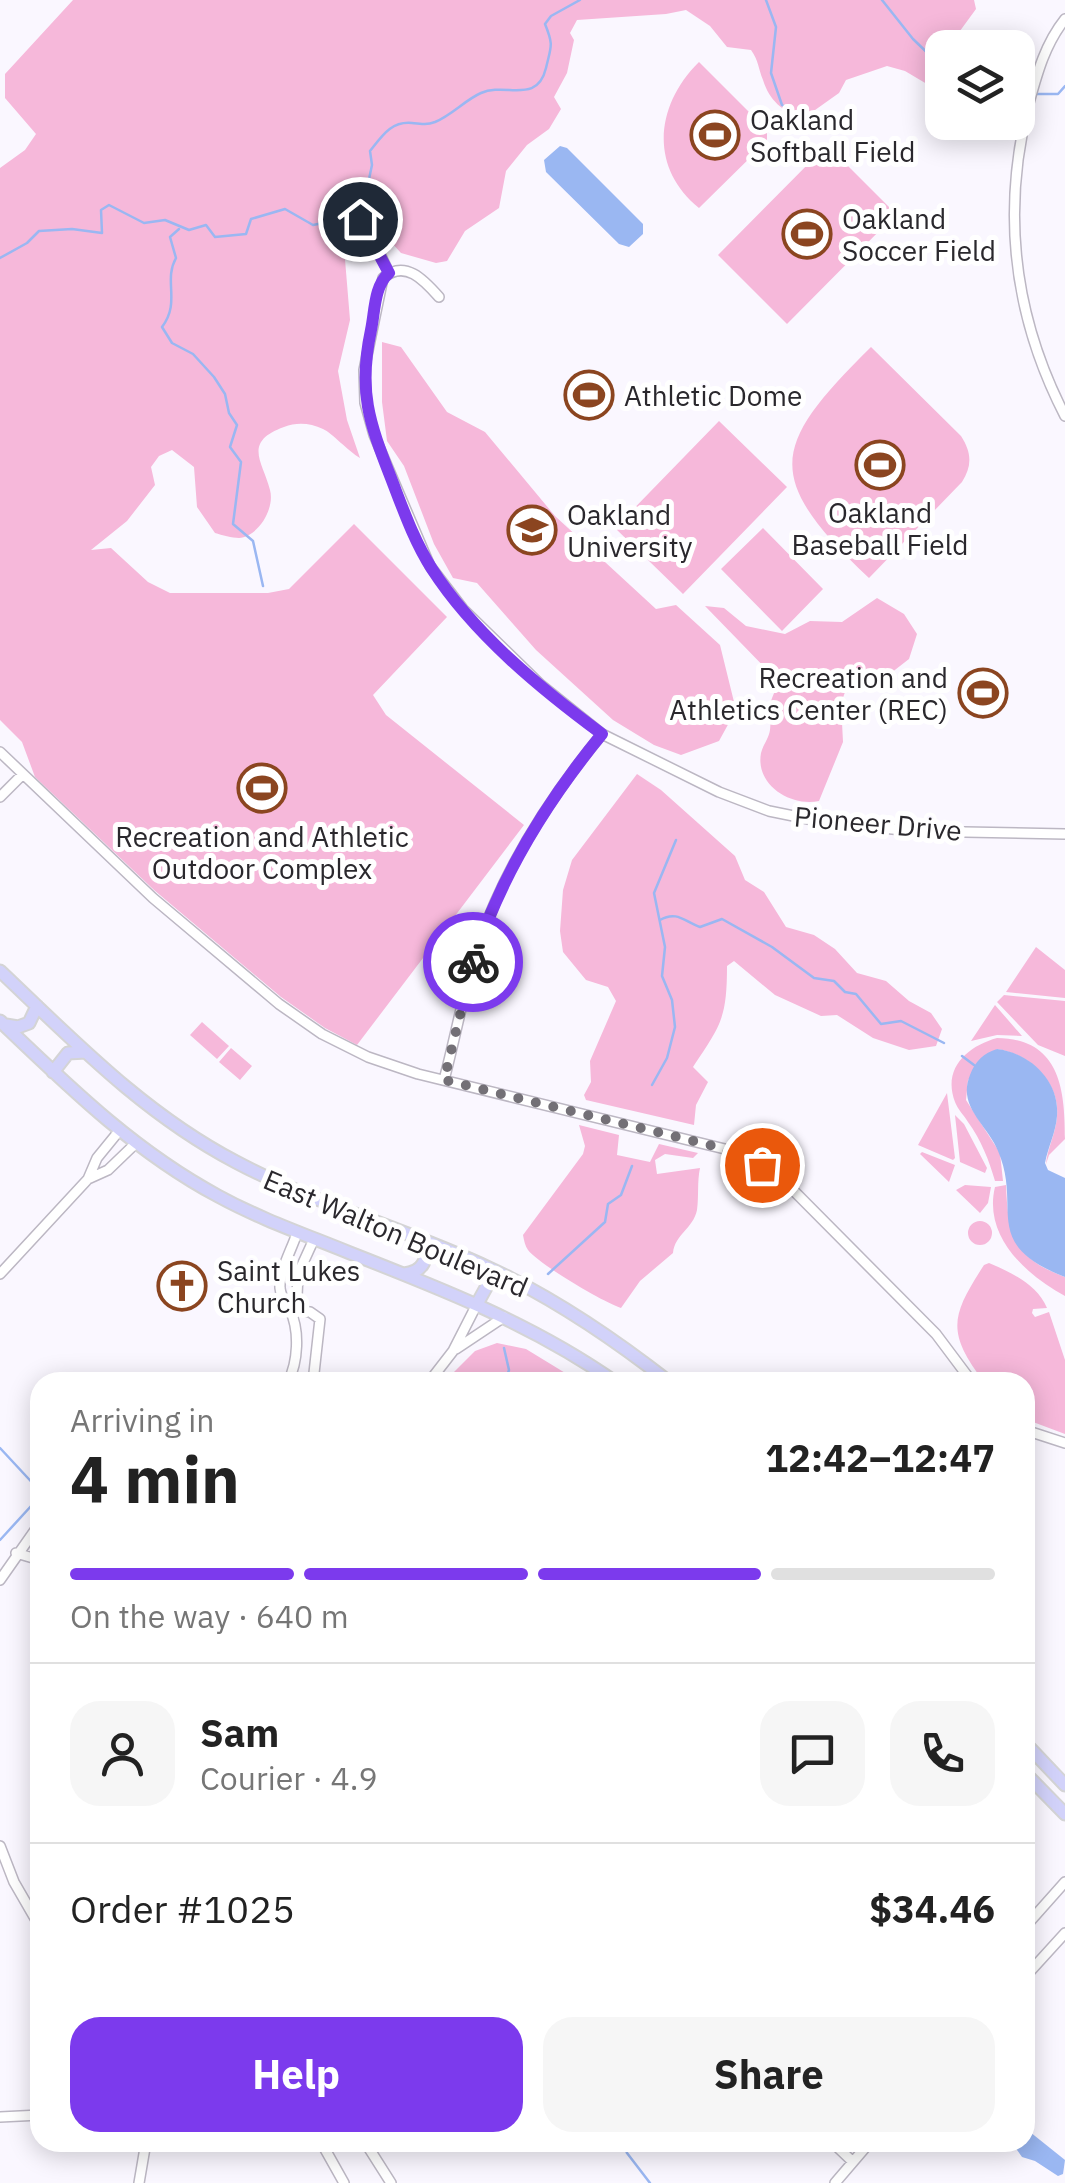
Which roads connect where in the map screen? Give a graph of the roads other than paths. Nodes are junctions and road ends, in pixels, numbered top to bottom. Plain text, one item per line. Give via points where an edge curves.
1 (1065, 20) edge
2 (358, 217) dead end
3 (389, 273) junction
4 (440, 297) dead end
5 (1065, 416) edge
6 (602, 734) junction
7 (0, 752) edge
8 (23, 774) junction
9 (0, 797) edge
10 (1065, 834) edge
11 (0, 970) edge
12 (37, 1006) junction
13 (1, 1022) edge
14 (86, 1052) junction
15 (54, 1072) junction
16 (444, 1080) junction
17 (119, 1131) junction
18 (135, 1144) junction
19 (88, 1179) junction
20 (297, 1232) junction
21 (314, 1238) junction
22 (424, 1240) junction
23 (285, 1270) junction
24 (0, 1274) edge
25 (298, 1274) junction
26 (404, 1274) junction
27 (506, 1276) junction
28 (476, 1304) junction
29 (290, 1310) junction
30 (504, 1318) junction
31 (453, 1351) junction
32 (291, 1372) edge
33 (314, 1372) edge
34 (437, 1372) edge
35 (598, 1372) edge
36 (654, 1372) edge
37 (964, 1372) edge
38 (1035, 1434) edge
39 (1065, 1444) edge
40 (30, 1536) edge
41 (16, 1553) junction
42 (30, 1557) edge
43 (0, 1580) edge
44 (1035, 1754) edge
45 (1035, 1784) edge
46 (1065, 1785) edge
47 (1065, 1814) edge
48 (0, 1846) edge
49 (1065, 1882) edge
50 (30, 1910) edge
51 (1035, 1916) edge
52 (1065, 1933) edge
53 (1035, 1967) edge
54 (30, 2116) edge
55 (0, 2117) edge
56 (144, 2152) edge
57 (327, 2152) edge
58 (371, 2152) edge
59 (842, 2152) edge
60 (862, 2152) edge
61 (853, 2162) junction
62 (139, 2183) edge
63 (344, 2183) edge
64 (391, 2183) edge
65 (834, 2183) edge

1 - 5 street via 1045,53 1030,101 1013,220 1026,318
2 - 3 street
3 - 4 street via 411,272
3 - 6 street, Pioneer Drive via 379,287 364,386 374,435 414,534 442,584 496,644
6 - 10 street, Pioneer Drive via 736,800 781,814 912,831
6 - 16 street via 525,845 494,904
7 - 8 street
8 - 9 street
8 - 16 street via 153,898 294,1015 368,1057
11 - 12 main road, East Walton Boulevard
12 - 13 main road via 24,1026
12 - 14 main road, East Walton Boulevard
13 - 15 main road, East Walton Boulevard
14 - 15 main road via 68,1053
14 - 22 main road, East Walton Boulevard via 178,1128 234,1162
15 - 17 main road, East Walton Boulevard
16 - 37 street via 710,1145 762,1165 936,1334
17 - 18 main road, East Walton Boulevard
17 - 19 street
18 - 19 street
18 - 20 main road, East Walton Boulevard via 218,1196
19 - 24 street
20 - 21 main road, East Walton Boulevard
20 - 23 street
21 - 25 street
21 - 26 main road, East Walton Boulevard
22 - 26 main road via 423,1265
22 - 27 main road, East Walton Boulevard
23 - 25 street
23 - 29 street via 280,1288
25 - 29 street
26 - 28 main road, East Walton Boulevard
27 - 28 main road via 488,1284
27 - 36 main road, East Walton Boulevard
28 - 30 main road, East Walton Boulevard
28 - 31 street
29 - 32 street via 296,1330
29 - 33 street via 320,1318
30 - 31 street
30 - 35 main road, East Walton Boulevard
31 - 34 street
38 - 39 street
40 - 41 street
41 - 42 street
41 - 43 street
44 - 46 main road
45 - 47 main road
48 - 50 street
49 - 51 street
52 - 53 street
54 - 55 street
56 - 62 street
57 - 63 street
58 - 64 street
59 - 61 street
60 - 61 street
61 - 65 street

